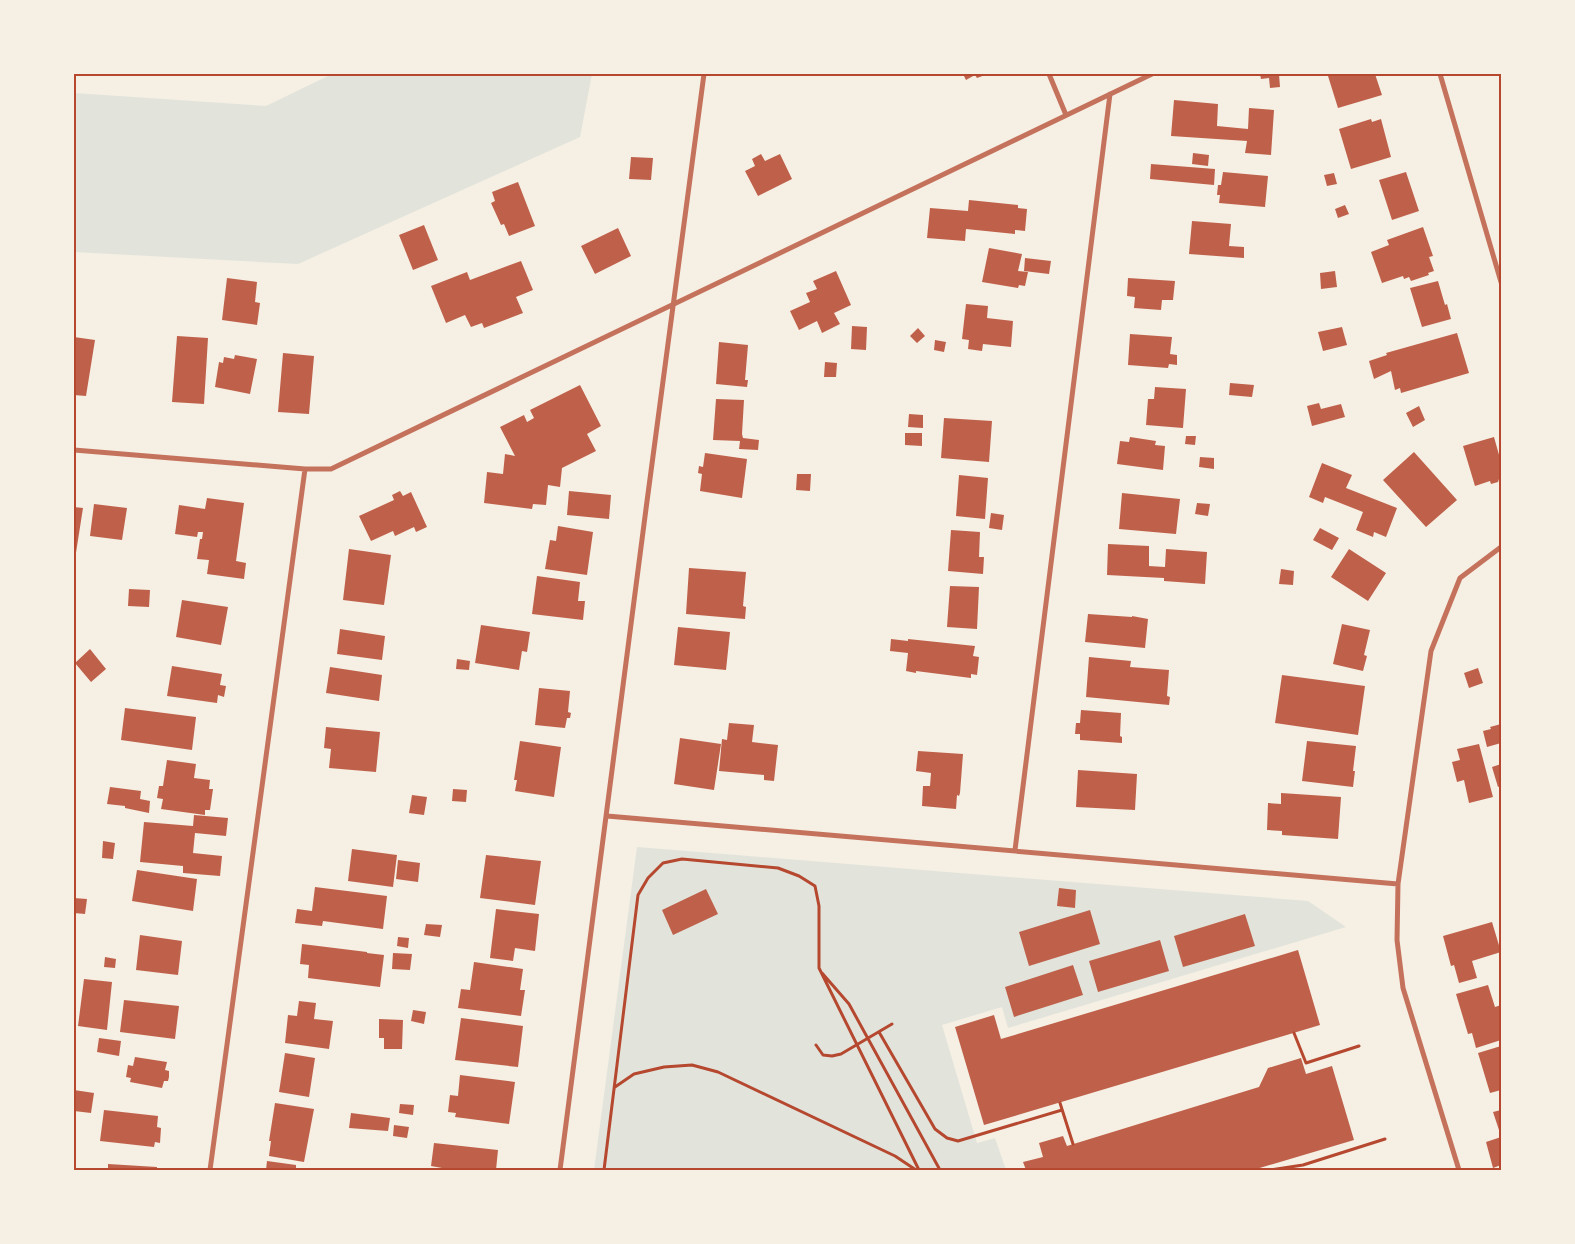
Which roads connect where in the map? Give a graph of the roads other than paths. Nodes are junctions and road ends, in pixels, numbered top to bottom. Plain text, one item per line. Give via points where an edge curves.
1 (704, 74) edge
2 (1049, 74) edge
3 (1152, 74) edge
4 (1440, 74) edge
5 (1110, 94) junction
6 (1066, 115) junction
7 (1501, 282) edge
8 (672, 304) junction
9 (74, 450) edge
10 (306, 469) junction
11 (1501, 547) edge
12 (607, 816) junction
13 (1015, 850) junction
14 (1398, 884) junction
15 (210, 1170) edge
16 (560, 1170) edge
17 (1459, 1170) edge

1 - 8 street
2 - 6 street
3 - 5 street
4 - 7 street
5 - 6 street
5 - 13 street
6 - 8 street
8 - 10 street via 331,469
8 - 12 street
9 - 10 street
10 - 15 street
11 - 14 street via 1460,578 1431,651
12 - 13 street
12 - 16 street
13 - 14 street
14 - 17 street via 1397,940 1402,988

